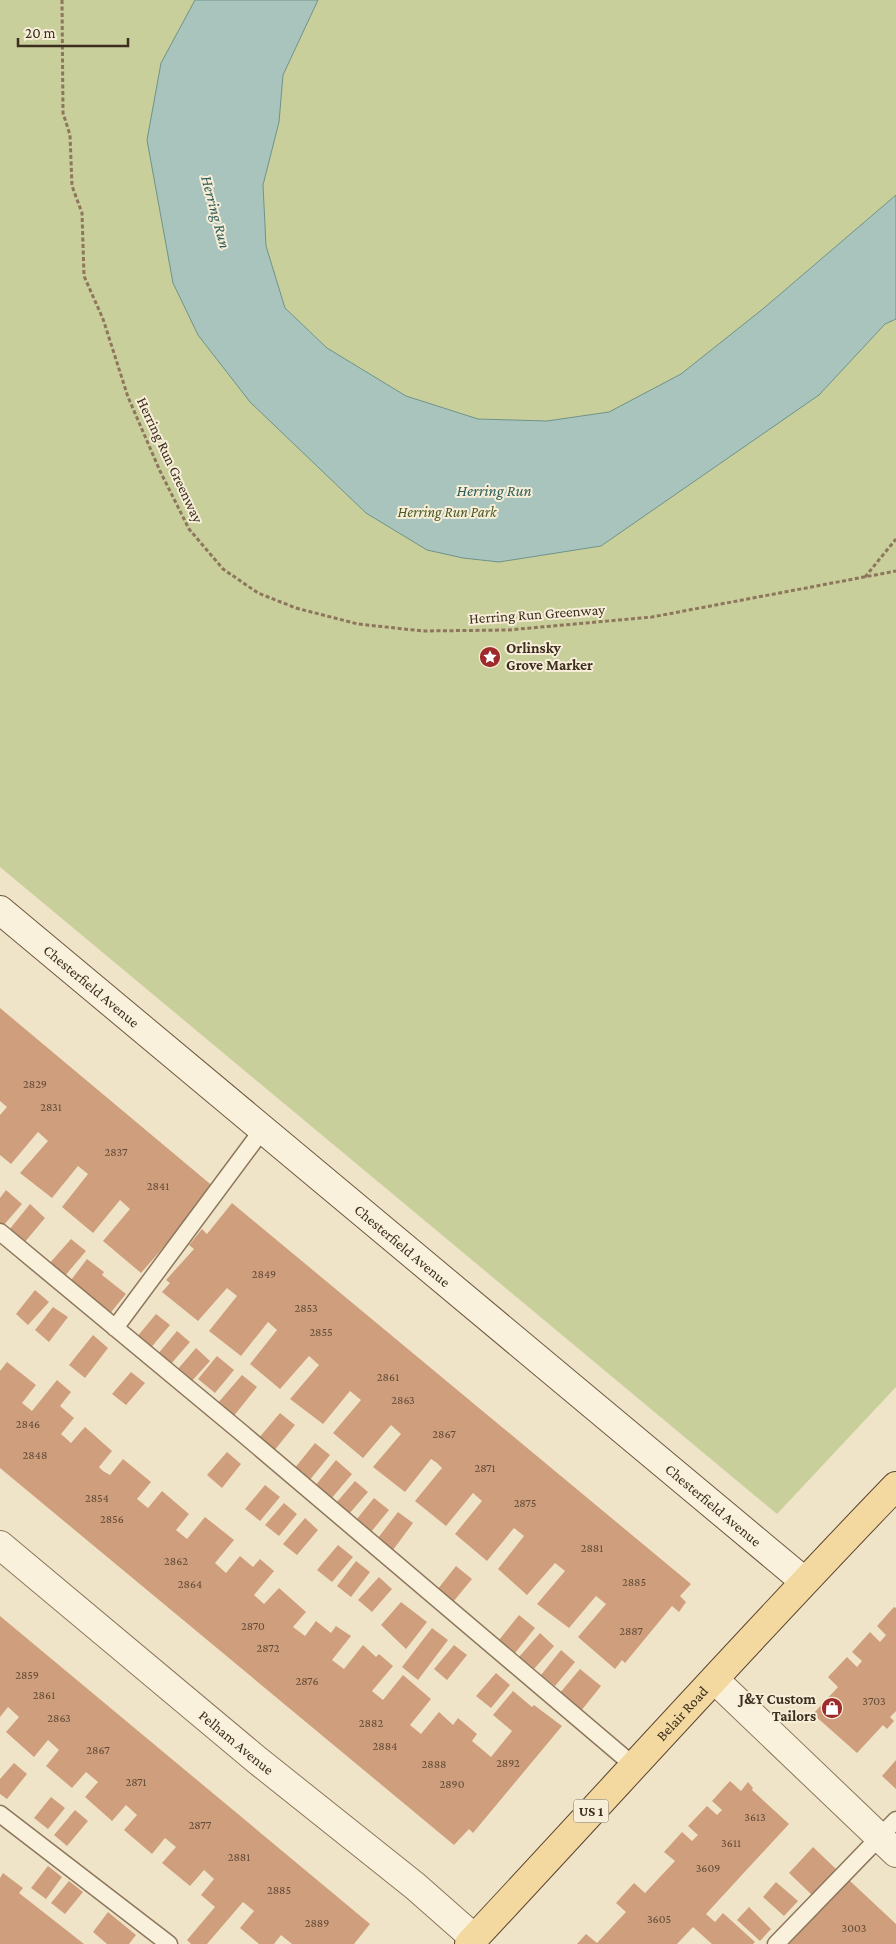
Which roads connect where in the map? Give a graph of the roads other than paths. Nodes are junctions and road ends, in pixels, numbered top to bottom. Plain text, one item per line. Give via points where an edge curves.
1 (0, 910) edge
2 (263, 1129) junction
3 (0, 1232) edge
4 (115, 1328) junction
5 (896, 1486) edge
6 (0, 1545) edge
7 (804, 1581) junction
8 (715, 1680) junction
9 (634, 1765) junction
10 (0, 1814) edge
11 (890, 1836) edge
12 (471, 1941) edge
13 (169, 1944) edge
14 (776, 1944) edge

1 - 2 street, Chesterfield Avenue
2 - 4 lane
2 - 7 street, Chesterfield Avenue
3 - 4 lane
4 - 9 lane
5 - 7 main road, Belair Road / US 1
6 - 12 street, Pelham Avenue via 257,1760 415,1886
7 - 8 main road, Belair Road / US 1
8 - 9 main road, Belair Road / US 1
8 - 11 street
9 - 12 main road, Belair Road / US 1
10 - 13 lane
11 - 14 lane

